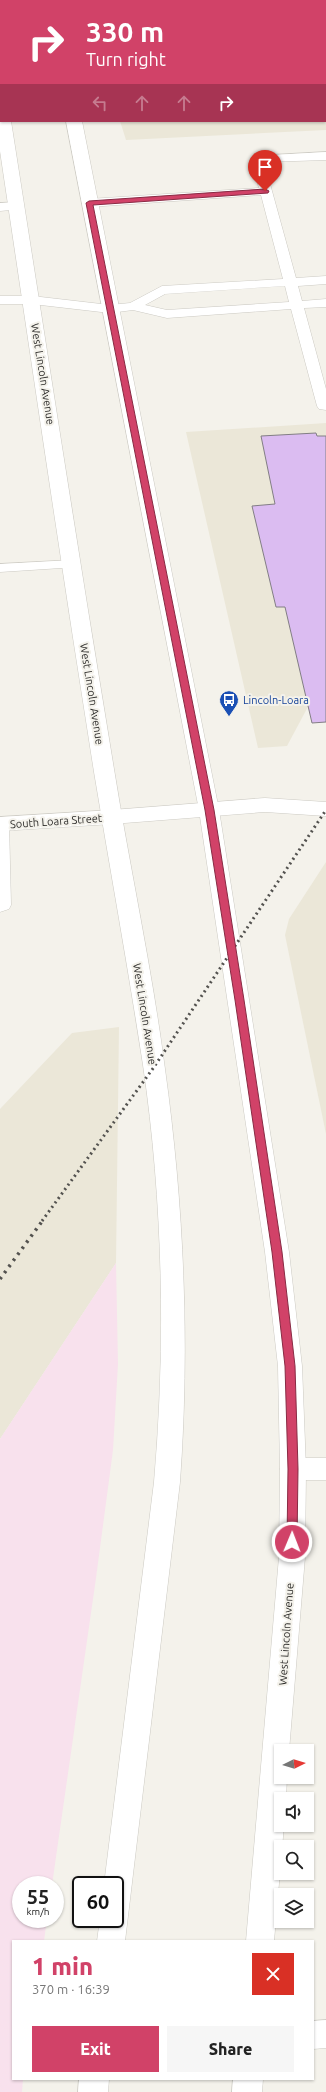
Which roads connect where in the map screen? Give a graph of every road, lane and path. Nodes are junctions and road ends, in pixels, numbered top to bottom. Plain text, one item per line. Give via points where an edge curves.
1 (3, 122) edge
2 (74, 122) edge
3 (4, 154) edge
4 (326, 156) edge
5 (265, 191) junction
6 (89, 203) junction
7 (17, 206) junction
8 (0, 207) edge
9 (326, 280) edge
10 (290, 282) junction
11 (222, 286) junction
12 (0, 300) edge
13 (32, 300) junction
14 (326, 303) edge
15 (297, 305) junction
16 (133, 306) junction
17 (110, 308) junction
18 (229, 310) junction
19 (324, 406) dead end
20 (72, 564) junction
21 (0, 568) edge
22 (326, 809) edge
23 (209, 810) junction
24 (112, 817) junction
25 (0, 824) edge
26 (2, 906) edge
27 (293, 1469) junction
28 (326, 1469) edge
29 (119, 1876) edge
30 (113, 1928) edge
31 (112, 1940) edge
32 (260, 1940) edge
33 (326, 2034) edge
34 (314, 2035) edge
35 (94, 2080) edge
36 (248, 2080) edge
37 (93, 2092) edge
38 (247, 2092) edge

1 - 3 main road, West Lincoln Avenue
2 - 6 main road, West Lincoln Avenue
3 - 7 main road, West Lincoln Avenue
4 - 5 lane via 257,159
5 - 6 lane
5 - 10 lane
6 - 17 main road, West Lincoln Avenue
7 - 8 lane
7 - 13 main road, West Lincoln Avenue
9 - 10 lane
10 - 11 lane
10 - 15 lane
11 - 16 lane via 162,290
11 - 18 lane
12 - 13 lane
13 - 17 lane
13 - 20 main road, West Lincoln Avenue
14 - 15 lane
15 - 18 lane
15 - 19 lane
16 - 17 lane
16 - 18 lane via 167,314
17 - 23 main road, West Lincoln Avenue
20 - 21 lane
20 - 24 main road, West Lincoln Avenue
22 - 23 main road, South Loara Street via 265,805
23 - 24 main road, South Loara Street
23 - 27 main road, West Lincoln Avenue via 277,1252 290,1366
24 - 25 main road, South Loara Street
24 - 29 main road, West Lincoln Avenue via 154,1067 166,1182 174,1332 172,1418 167,1482
25 - 26 lane
27 - 28 main road
27 - 32 main road, West Lincoln Avenue via 288,1617
30 - 31 main road
33 - 34 main road
35 - 37 main road
36 - 38 main road

